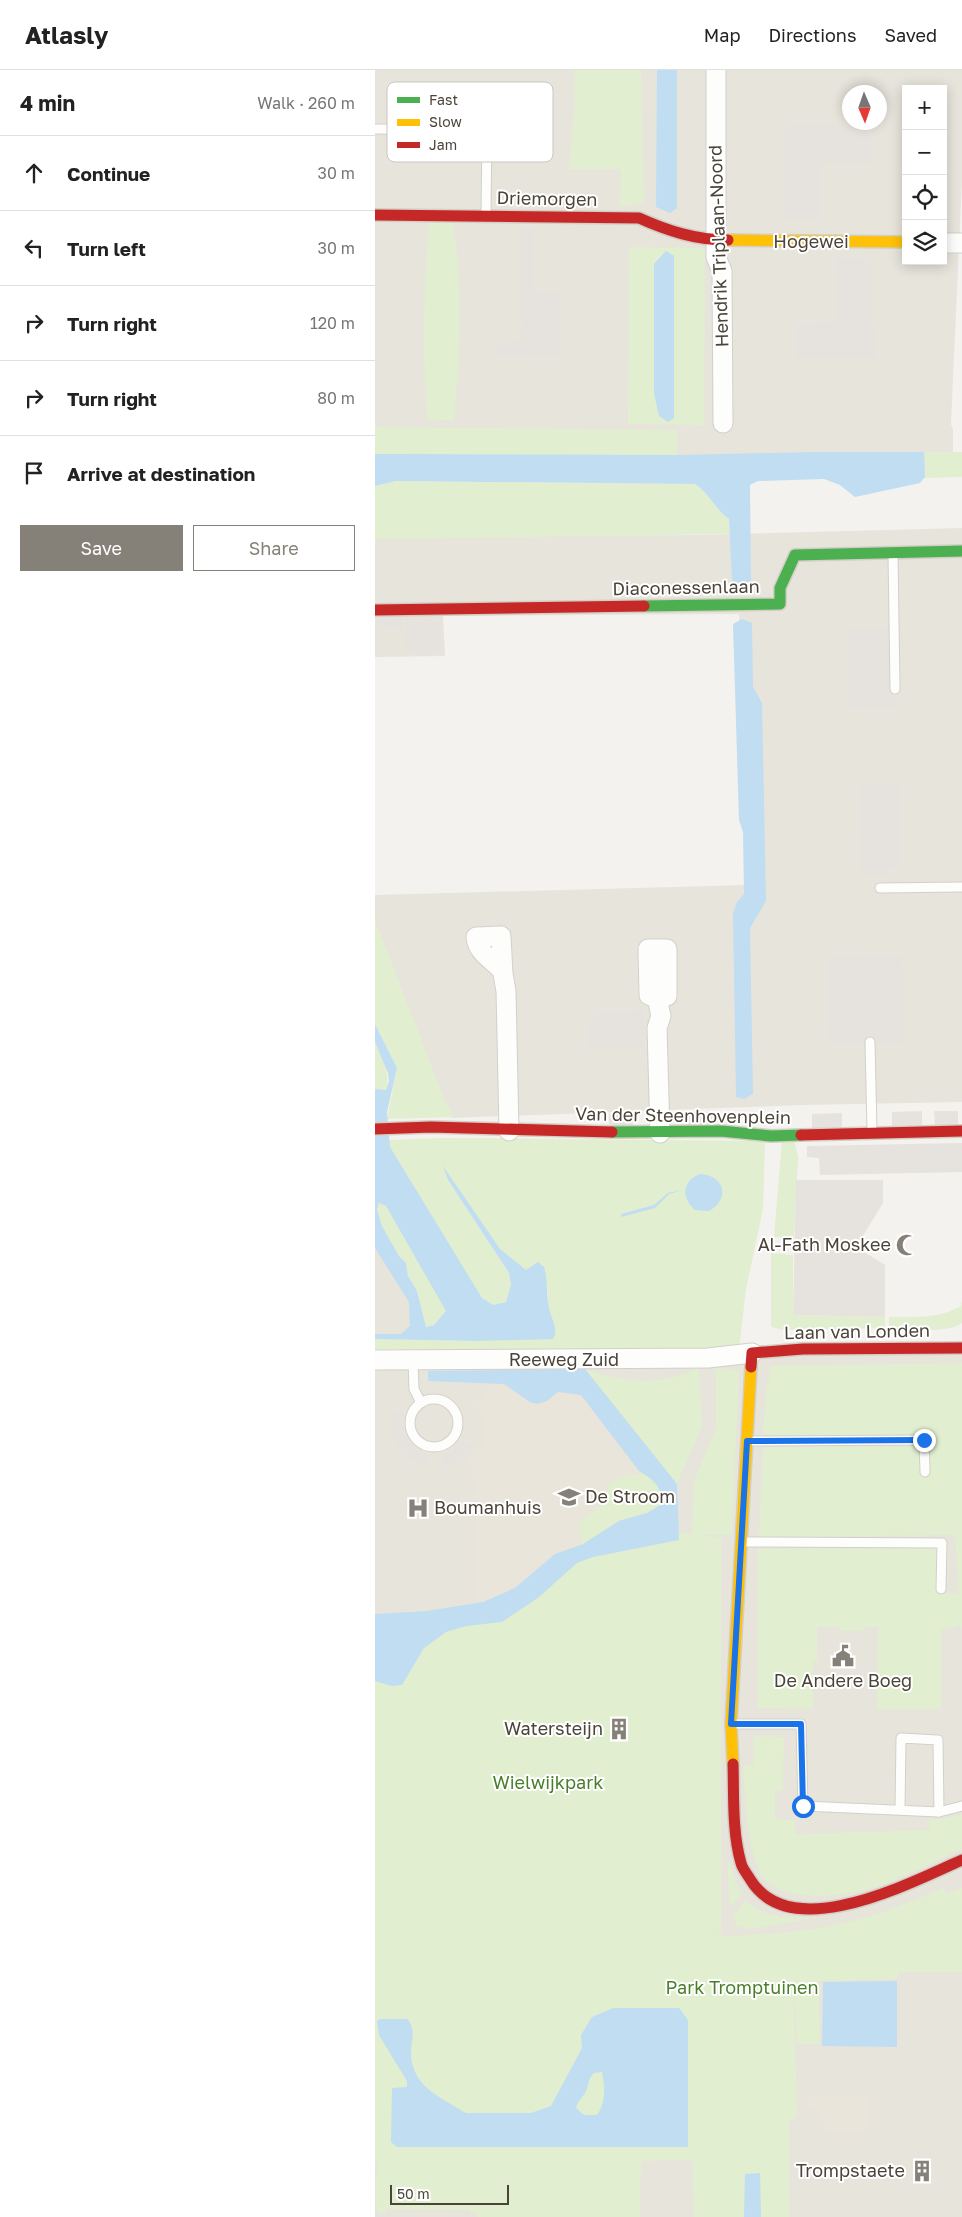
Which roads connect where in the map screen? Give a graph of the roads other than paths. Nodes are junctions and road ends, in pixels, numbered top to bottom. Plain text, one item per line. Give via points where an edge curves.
1 (716, 70) edge
2 (487, 162) edge
3 (375, 215) edge
4 (486, 216) junction
5 (715, 241) junction
6 (902, 242) edge
7 (947, 242) edge
8 (962, 243) edge
9 (723, 422) dead end
10 (962, 550) edge
11 (893, 552) junction
12 (375, 610) edge
13 (895, 689) dead end
14 (962, 887) edge
15 (880, 888) dead end
16 (502, 970) dead end
17 (657, 998) dead end
18 (870, 1042) dead end
19 (375, 1129) edge
20 (509, 1131) junction
21 (962, 1131) edge
22 (660, 1133) junction
23 (873, 1134) junction
24 (962, 1348) edge
25 (752, 1353) junction
26 (375, 1360) edge
27 (413, 1360) junction
28 (421, 1403) junction
29 (747, 1441) junction
30 (925, 1472) dead end
31 (741, 1542) junction
32 (941, 1589) dead end
33 (731, 1724) junction
34 (962, 1806) edge
35 (900, 1810) junction
36 (939, 1812) junction
37 (962, 1860) edge

1 - 5 street, Hendrik Triplaan-Noord
2 - 4 lane
3 - 4 street, Driemorgen
4 - 5 street, Driemorgen via 639,218 666,230
5 - 6 street, Hogewei
5 - 9 street, Hendrik Triplaan-Noord via 721,272
7 - 8 street
10 - 11 street, Diaconessenlaan
11 - 12 street, Diaconessenlaan via 795,555 780,588 779,604
11 - 13 lane
14 - 15 lane
16 - 20 street via 506,991
17 - 22 street via 661,1016 657,1028
18 - 23 lane
19 - 20 street, Van der Steenhovenplein
20 - 22 street, Van der Steenhovenplein
21 - 23 street, Van der Steenhovenplein
22 - 23 street, Van der Steenhovenplein
24 - 25 street, Laan van Londen via 803,1349
25 - 27 street, Reeweg Zuid via 708,1358
25 - 29 street
26 - 27 street, Reeweg Zuid
27 - 28 lane via 415,1389
28 - 28 lane via 437,1399 452,1407 457,1414 457,1430 447,1444 433,1448 414,1437 410,1422 415,1408
29 - 30 lane via 924,1440
29 - 31 street
31 - 32 lane via 942,1542
31 - 33 street
33 - 35 lane via 801,1724 803,1806
33 - 37 street via 739,1851 746,1878 764,1898 783,1907 827,1907 867,1899
34 - 36 lane
35 - 36 lane
35 - 36 lane via 901,1738 938,1740

